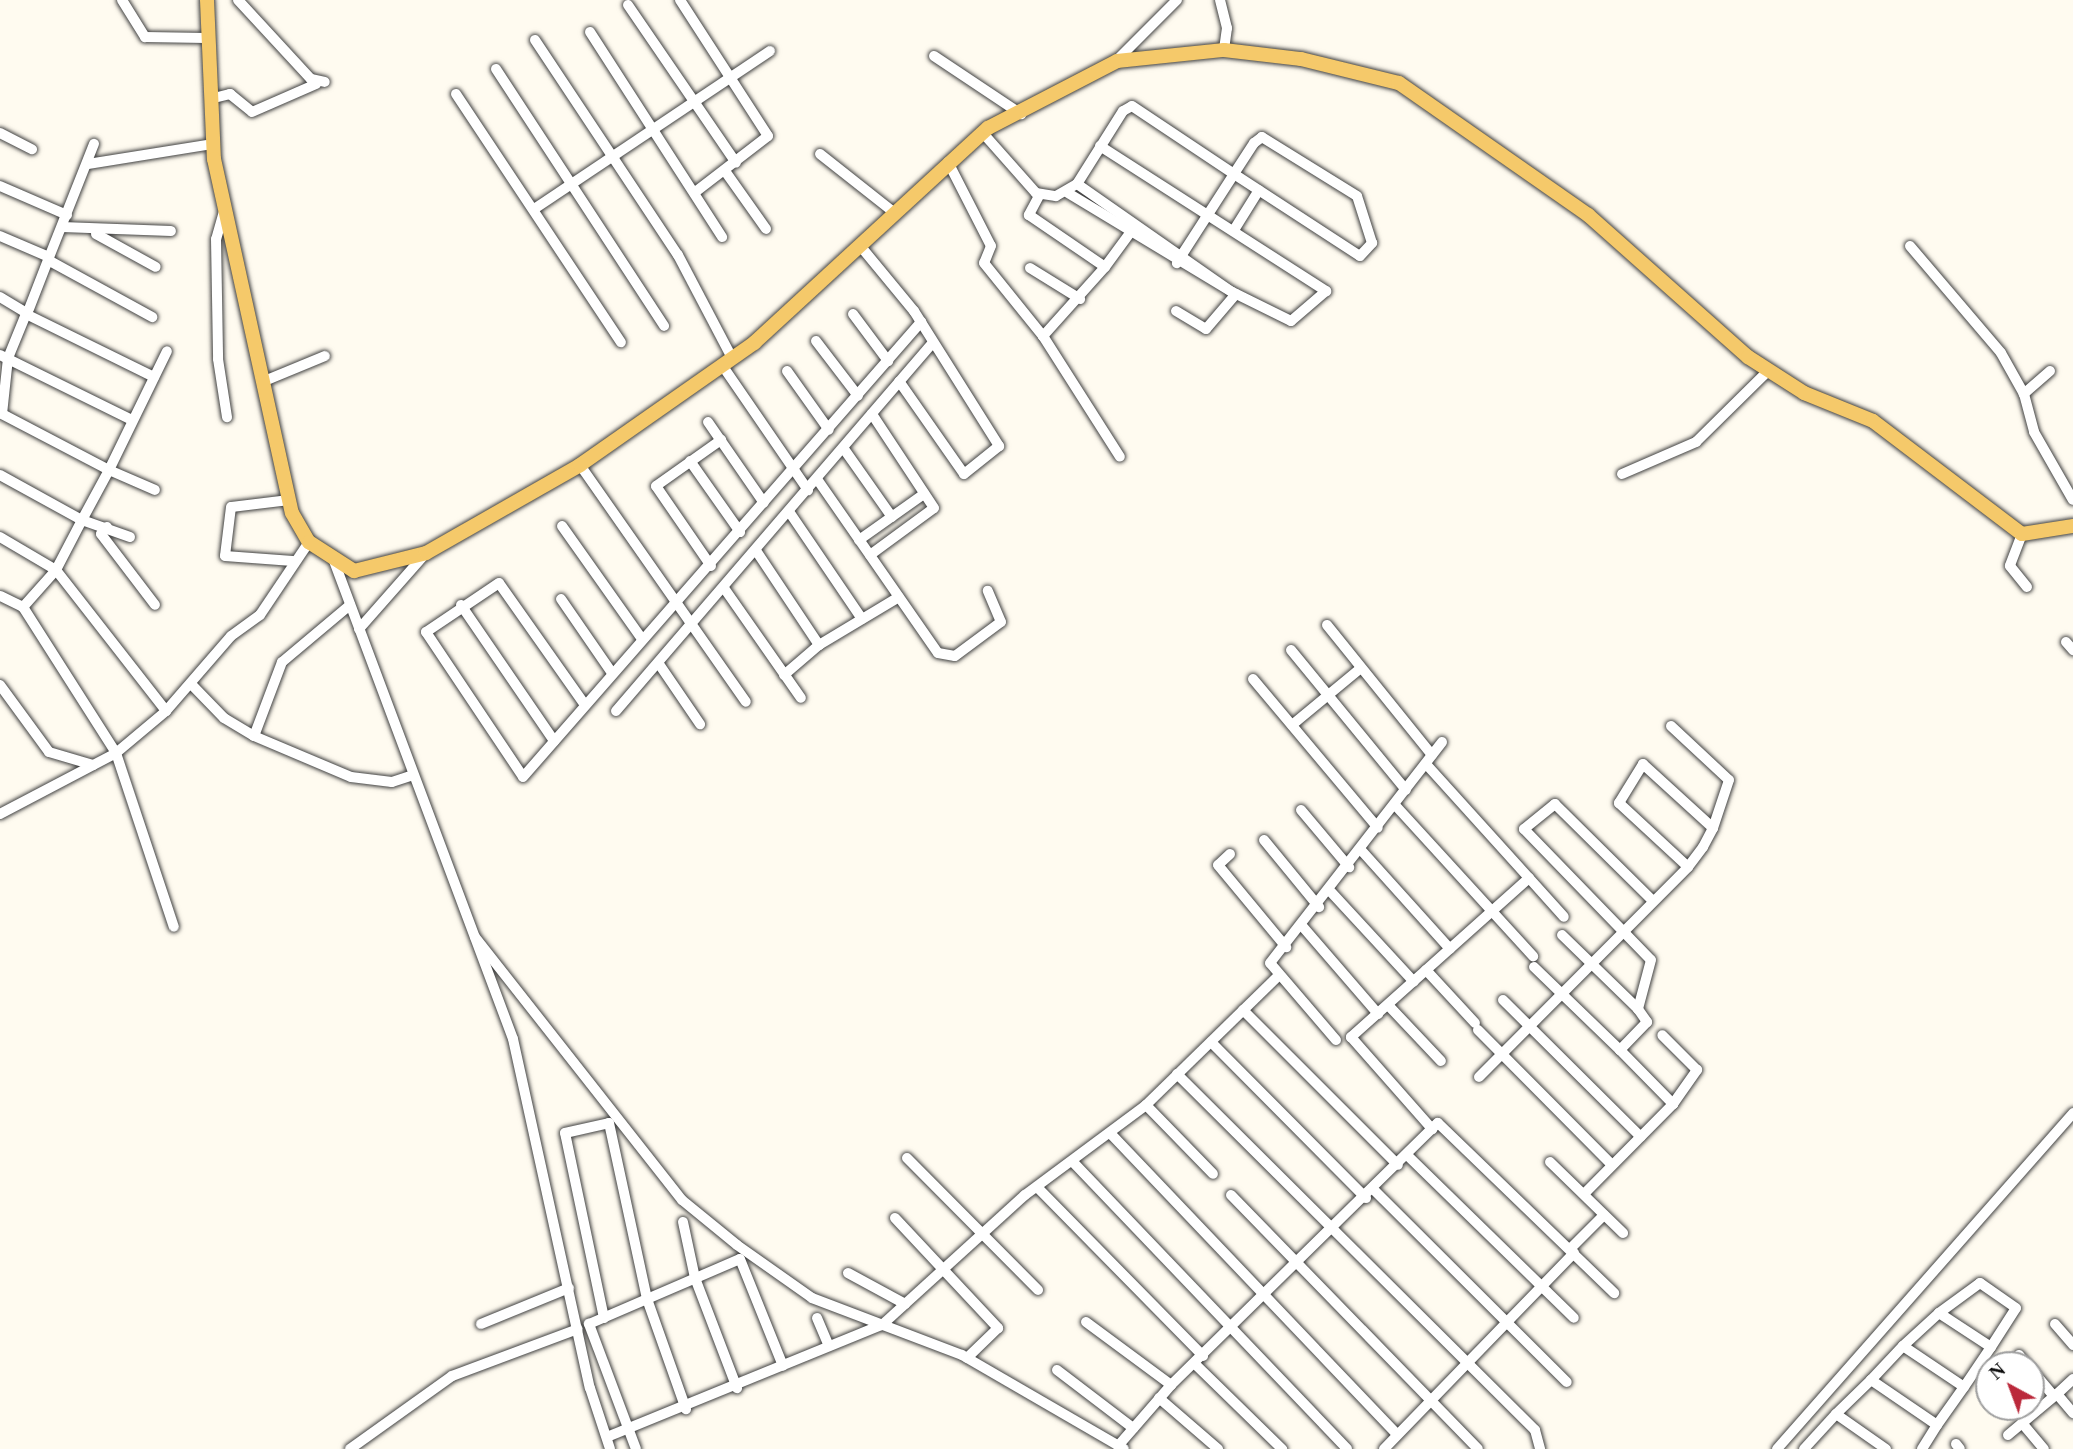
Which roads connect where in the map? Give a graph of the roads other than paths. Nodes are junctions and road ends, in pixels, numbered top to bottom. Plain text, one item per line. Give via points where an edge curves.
1 (122, 0) edge
2 (207, 0) edge
3 (238, 0) edge
4 (680, 0) edge
5 (1177, 0) edge
6 (1220, 0) edge
7 (628, 5) dead end
8 (590, 32) dead end
9 (206, 38) junction
10 (535, 40) dead end
11 (1224, 50) junction
12 (770, 51) dead end
13 (934, 56) dead end
14 (1114, 63) junction
15 (496, 69) dead end
16 (732, 76) junction
17 (456, 94) dead end
18 (209, 99) junction
19 (695, 101) junction
20 (1021, 114) junction
21 (654, 129) junction
22 (985, 130) junction
23 (0, 133) edge
24 (94, 144) dead end
25 (213, 144) junction
26 (1101, 146) junction
27 (32, 149) dead end
28 (820, 154) dead end
29 (614, 156) junction
30 (948, 162) junction
31 (736, 163) junction
32 (88, 164) junction
33 (725, 171) junction
34 (1234, 174) junction
35 (573, 184) junction
36 (1077, 184) junction
37 (0, 186) edge
38 (1259, 190) junction
39 (694, 193) junction
40 (1069, 193) junction
41 (1040, 194) junction
42 (225, 208) junction
43 (534, 209) junction
44 (896, 214) junction
45 (1208, 214) junction
46 (67, 215) junction
47 (62, 227) junction
48 (766, 229) dead end
49 (1234, 230) junction
50 (171, 231) dead end
51 (94, 233) junction
52 (1130, 233) junction
53 (0, 236) edge
54 (722, 237) dead end
55 (1910, 246) dead end
56 (862, 248) junction
57 (49, 258) junction
58 (1180, 258) junction
59 (156, 267) dead end
60 (1105, 267) junction
61 (1030, 268) dead end
62 (1234, 293) junction
63 (0, 297) edge
64 (1080, 299) junction
65 (1176, 311) dead end
66 (28, 312) junction
67 (853, 314) dead end
68 (152, 317) dead end
69 (920, 322) junction
70 (664, 326) dead end
71 (1043, 335) junction
72 (816, 341) dead end
73 (621, 342) dead end
74 (933, 342) junction
75 (167, 351) dead end
76 (4, 356) edge
77 (325, 356) dead end
78 (888, 361) junction
79 (727, 362) junction
80 (788, 370) dead end
81 (1769, 370) junction
82 (2050, 370) dead end
83 (154, 377) junction
84 (899, 380) junction
85 (262, 382) junction
86 (2024, 394) junction
87 (858, 396) junction
88 (872, 414) junction
89 (1, 415) edge
90 (227, 417) dead end
91 (132, 420) junction
92 (708, 422) dead end
93 (829, 430) junction
94 (720, 440) junction
95 (844, 449) junction
96 (1120, 457) dead end
97 (690, 461) junction
98 (580, 465) junction
99 (794, 469) junction
100 (109, 470) junction
101 (1622, 474) dead end
102 (0, 475) edge
103 (817, 479) junction
104 (155, 490) dead end
105 (808, 490) junction
106 (924, 494) junction
107 (289, 500) junction
108 (2073, 500) edge
109 (764, 503) junction
110 (790, 513) junction
111 (892, 517) junction
112 (82, 520) junction
113 (562, 526) dead end
114 (2073, 526) edge
115 (107, 527) junction
116 (740, 531) junction
117 (2022, 534) junction
118 (0, 537) edge
119 (130, 537) dead end
120 (859, 540) junction
121 (309, 542) junction
122 (757, 552) junction
123 (426, 553) junction
124 (870, 555) junction
125 (293, 561) junction
126 (334, 561) junction
127 (710, 566) junction
128 (56, 570) junction
129 (2027, 587) dead end
130 (724, 588) junction
131 (988, 591) dead end
132 (0, 596) edge
133 (900, 597) junction
134 (561, 599) dead end
135 (677, 604) junction
136 (155, 605) dead end
137 (461, 605) junction
138 (350, 606) junction
139 (23, 607) junction
140 (862, 619) junction
141 (692, 625) junction
142 (1327, 625) dead end
143 (359, 629) junction
144 (642, 639) junction
145 (819, 645) junction
146 (1291, 650) dead end
147 (659, 664) junction
148 (1362, 668) junction
149 (612, 673) junction
150 (784, 675) junction
151 (1254, 679) dead end
152 (0, 685) edge
153 (192, 685) junction
154 (1328, 695) junction
155 (801, 698) dead end
156 (746, 702) dead end
157 (585, 705) junction
158 (166, 711) junction
159 (616, 711) dead end
160 (700, 724) dead end
161 (1292, 725) junction
162 (1671, 726) dead end
163 (254, 736) junction
164 (554, 741) junction
165 (1442, 742) dead end
166 (116, 753) junction
167 (1429, 760) junction
168 (94, 765) junction
169 (411, 776) junction
170 (1406, 790) junction
171 (1395, 805) junction
172 (1301, 810) dead end
173 (0, 814) edge
174 (1378, 828) junction
175 (1713, 828) junction
176 (1264, 840) dead end
177 (1362, 850) junction
178 (1230, 854) dead end
179 (1349, 867) junction
180 (1688, 867) junction
181 (1529, 878) junction
182 (1331, 892) junction
183 (1653, 901) junction
184 (1319, 907) junction
185 (1492, 911) junction
186 (1564, 917) dead end
187 (174, 927) dead end
188 (1303, 927) junction
189 (1623, 931) junction
190 (1562, 935) dead end
191 (475, 937) junction
192 (1286, 947) junction
193 (1450, 949) junction
194 (1591, 962) junction
195 (1426, 970) junction
196 (1276, 978) junction
197 (1414, 982) junction
198 (1560, 993) junction
199 (1503, 1000) dead end
200 (1388, 1004) junction
201 (1243, 1010) junction
202 (1638, 1010) junction
203 (1378, 1014) junction
204 (1529, 1026) junction
205 (1662, 1035) dead end
206 (1336, 1040) dead end
207 (1211, 1042) junction
208 (1620, 1051) junction
209 (1502, 1055) junction
210 (1441, 1061) dead end
211 (1177, 1074) junction
212 (1479, 1077) dead end
213 (1673, 1104) junction
214 (1146, 1105) junction
215 (2073, 1113) edge
216 (1432, 1129) junction
217 (1110, 1133) junction
218 (1641, 1137) junction
219 (1407, 1155) junction
220 (906, 1158) dead end
221 (1072, 1161) junction
222 (1550, 1162) dead end
223 (1611, 1164) junction
224 (1398, 1165) junction
225 (1213, 1174) dead end
226 (1037, 1187) junction
227 (1370, 1194) junction
228 (1584, 1194) junction
229 (1231, 1195) dead end
230 (1604, 1215) junction
231 (895, 1218) dead end
232 (684, 1222) dead end
233 (1335, 1230) junction
234 (983, 1234) junction
235 (1623, 1234) dead end
236 (1572, 1251) junction
237 (1299, 1266) junction
238 (944, 1269) junction
239 (848, 1273) dead end
240 (695, 1278) junction
241 (1541, 1286) junction
242 (569, 1288) junction
243 (1038, 1290) dead end
244 (1614, 1293) dead end
245 (1267, 1295) junction
246 (648, 1299) junction
247 (905, 1304) junction
248 (1939, 1313) junction
249 (604, 1318) junction
250 (817, 1318) dead end
251 (1574, 1318) dead end
252 (1506, 1321) junction
253 (1086, 1322) dead end
254 (481, 1324) dead end
255 (2055, 1324) dead end
256 (881, 1325) junction
257 (1231, 1328) junction
258 (578, 1329) junction
259 (2073, 1345) edge
260 (829, 1346) junction
261 (1903, 1346) junction
262 (1990, 1347) junction
263 (967, 1358) junction
264 (1199, 1360) junction
265 (1466, 1362) junction
266 (783, 1366) junction
267 (1057, 1370) dead end
268 (2073, 1379) edge
269 (1871, 1380) junction
270 (1567, 1382) dead end
271 (2045, 1384) edge
272 (1171, 1385) junction
273 (1964, 1387) junction
274 (737, 1388) junction
275 (2055, 1395) junction
276 (1159, 1398) junction
277 (1428, 1400) junction
278 (686, 1409) junction
279 (1836, 1413) junction
280 (2073, 1413) edge
281 (2022, 1423) junction
282 (1937, 1425) junction
283 (629, 1428) junction
284 (1133, 1428) junction
285 (1396, 1433) junction
286 (2008, 1435) dead end
287 (607, 1437) junction
288 (1121, 1448) edge
289 (350, 1449) edge
290 (610, 1449) edge
291 (636, 1449) edge
292 (1218, 1449) edge
293 (1282, 1449) edge
294 (1347, 1449) edge
295 (1384, 1449) edge
296 (1478, 1449) edge
297 (1540, 1449) edge
298 (1777, 1449) edge
299 (1804, 1449) edge
300 (1886, 1449) edge
301 (1922, 1449) edge
302 (2044, 1449) edge

1 - 9 street via 145,37
2 - 9 main road
3 - 18 street via 321,83 248,112 234,95
4 - 16 street
5 - 14 street
6 - 11 street via 1227,28
7 - 19 street
8 - 21 street
9 - 18 main road
10 - 29 street
11 - 14 main road
11 - 81 main road via 1368,73 1422,98 1588,215
12 - 16 street
13 - 20 street
14 - 20 main road
15 - 35 street
16 - 19 street
16 - 31 street via 768,136
17 - 43 street
18 - 25 main road
19 - 21 street
19 - 31 street
20 - 22 main road
21 - 29 street
21 - 39 street
22 - 30 main road
22 - 41 street
23 - 27 street
24 - 32 street
25 - 32 street
25 - 42 main road
26 - 34 street via 1132,106
26 - 36 street
26 - 45 street
28 - 44 street
29 - 35 street
29 - 79 street via 678,255
30 - 44 main road
30 - 71 street via 991,246 984,263
31 - 33 street
32 - 46 street
33 - 39 street
33 - 48 street
34 - 38 street
34 - 38 street via 1258,138 1266,137 1360,199 1371,248 1360,256
34 - 45 street
35 - 43 street
35 - 70 street
36 - 40 street
36 - 58 street
37 - 46 street
38 - 49 street
39 - 54 street
40 - 41 street
40 - 52 street
41 - 60 street via 1029,215
42 - 85 main road
42 - 90 street via 216,239 218,359
43 - 73 street
44 - 56 main road
45 - 49 street
45 - 58 street
46 - 47 street
47 - 51 street
47 - 57 street
49 - 62 street via 1326,291 1291,321
50 - 51 street
51 - 59 street
52 - 58 street
52 - 60 street
53 - 57 street
55 - 86 street via 2001,353
56 - 69 street
56 - 79 main road
57 - 66 street
57 - 68 street
58 - 62 street
60 - 64 street
61 - 64 street
62 - 65 street via 1206,329
63 - 66 street
64 - 71 street
66 - 76 street
66 - 83 street
67 - 78 street
69 - 74 street
69 - 78 street
71 - 96 street
72 - 87 street
74 - 84 street
74 - 84 street via 999,446 964,474
75 - 83 street
76 - 89 street
76 - 91 street
77 - 85 street
78 - 87 street
79 - 98 main road
79 - 99 street
80 - 93 street
81 - 101 street via 1696,442
81 - 117 main road via 1823,402 1873,421
82 - 86 street
83 - 91 street
84 - 88 street
85 - 107 main road
86 - 108 street via 2040,446
87 - 93 street
88 - 95 street
88 - 106 street
89 - 100 street
91 - 100 street
92 - 94 street
93 - 99 street
94 - 97 street
94 - 109 street
95 - 103 street
95 - 111 street
97 - 116 street
97 - 127 street via 656,486
98 - 123 main road
98 - 135 street
99 - 105 street
99 - 109 street
100 - 104 street
100 - 112 street
102 - 112 street
103 - 105 street
103 - 120 street
105 - 110 street
106 - 111 street
106 - 124 street via 934,508
107 - 121 main road
107 - 125 street via 231,507 225,556
109 - 116 street
110 - 122 street
110 - 140 street
111 - 120 street
112 - 115 street
112 - 128 street
113 - 144 street
114 - 117 main road
115 - 119 street
115 - 136 street via 101,534
116 - 127 street
117 - 129 street via 2010,566
118 - 128 street
120 - 124 street
121 - 125 street
121 - 126 main road
122 - 130 street
122 - 145 street
123 - 126 main road via 354,571
123 - 143 street
124 - 133 street
125 - 153 street via 260,615 231,636
126 - 138 street
127 - 135 street
128 - 139 street
128 - 158 street
130 - 141 street
130 - 150 street
131 - 133 street via 1001,622 950,659 938,653
132 - 139 street
133 - 140 street
134 - 149 street
135 - 141 street
135 - 144 street
137 - 157 street via 499,583
137 - 164 street
137 - 164 street via 432,625 426,638 523,777
138 - 143 street
138 - 163 street via 282,662
139 - 166 street
140 - 145 street
141 - 147 street
141 - 156 street
142 - 148 street
143 - 169 street
144 - 149 street
145 - 150 street
146 - 154 street
147 - 159 street
147 - 160 street
148 - 154 street
148 - 167 street
149 - 157 street
150 - 155 street
151 - 161 street
152 - 168 street via 49,752
153 - 158 street
153 - 163 street via 238,730
154 - 161 street
154 - 170 street
157 - 164 street
158 - 166 street
161 - 174 street
162 - 175 street via 1729,780
163 - 169 street via 351,777 392,782
165 - 167 street
166 - 168 street
166 - 187 street
167 - 170 street
167 - 181 street
168 - 173 street
169 - 191 street
170 - 171 street
171 - 174 street
171 - 185 street
172 - 179 street
174 - 177 street
175 - 180 street
175 - 180 street via 1649,764 1618,797
176 - 184 street
177 - 179 street
177 - 193 street
178 - 192 street via 1218,865
179 - 182 street
180 - 183 street
181 - 185 street
181 - 186 street
182 - 184 street
182 - 197 street
183 - 189 street
183 - 189 street via 1555,804 1524,829
184 - 188 street
185 - 193 street
185 - 198 street
188 - 192 street
188 - 203 street
189 - 194 street
189 - 202 street via 1651,960
190 - 194 street
191 - 242 street via 513,1039
191 - 256 street via 682,1200 795,1289
192 - 196 street via 1270,963
193 - 195 street
194 - 198 street
194 - 202 street
195 - 197 street
195 - 209 street
196 - 201 street
196 - 206 street
197 - 200 street
198 - 204 street
198 - 208 street
199 - 204 street
200 - 203 street
200 - 210 street
201 - 207 street
201 - 224 street
202 - 208 street via 1646,1026
203 - 216 street via 1351,1037
204 - 209 street
204 - 218 street
205 - 213 street via 1696,1068
207 - 211 street
207 - 227 street
208 - 213 street
209 - 212 street
209 - 223 street
211 - 214 street
211 - 233 street
213 - 218 street
214 - 217 street
214 - 225 street
215 - 298 street
216 - 219 street
216 - 236 street via 1438,1124
217 - 221 street
217 - 245 street
218 - 223 street
219 - 224 street
219 - 241 street
220 - 234 street
221 - 226 street
221 - 257 street via 1170,1257
222 - 228 street
223 - 228 street
224 - 227 street
226 - 234 street
226 - 264 street
227 - 233 street
227 - 252 street
228 - 230 street
229 - 237 street
230 - 235 street
230 - 236 street
231 - 238 street
232 - 240 street
233 - 237 street
233 - 265 street
234 - 238 street
234 - 243 street
236 - 241 street
236 - 244 street
237 - 245 street
237 - 277 street
238 - 247 street
238 - 263 street via 998,1328
239 - 247 street
240 - 246 street
240 - 266 street via 740,1259
240 - 274 street
241 - 251 street
241 - 252 street
242 - 254 street
242 - 258 street
245 - 257 street
245 - 285 street
246 - 249 street
246 - 249 street via 609,1123 565,1133
246 - 278 street
247 - 256 street
248 - 261 street
248 - 262 street
248 - 262 street via 1980,1283 2016,1308
249 - 283 street via 589,1324
250 - 260 street
252 - 265 street
252 - 270 street
253 - 272 street
255 - 259 street
256 - 260 street
256 - 263 street
257 - 264 street
257 - 294 street
258 - 287 street
258 - 289 street via 452,1376
260 - 266 street
261 - 269 street
261 - 273 street
262 - 273 street
263 - 288 street
264 - 272 street
264 - 293 street
265 - 277 street
265 - 297 street via 1535,1430
266 - 274 street
267 - 284 street
268 - 275 street
269 - 279 street
269 - 282 street
271 - 275 street
272 - 276 street
273 - 282 street
274 - 278 street
275 - 280 street
275 - 281 street
276 - 284 street
276 - 292 street
277 - 285 street
277 - 296 street
278 - 283 street
279 - 299 street
279 - 300 street
281 - 286 street
281 - 302 street
282 - 301 street
283 - 287 street
283 - 291 street
284 - 288 street
285 - 295 street
287 - 290 street

